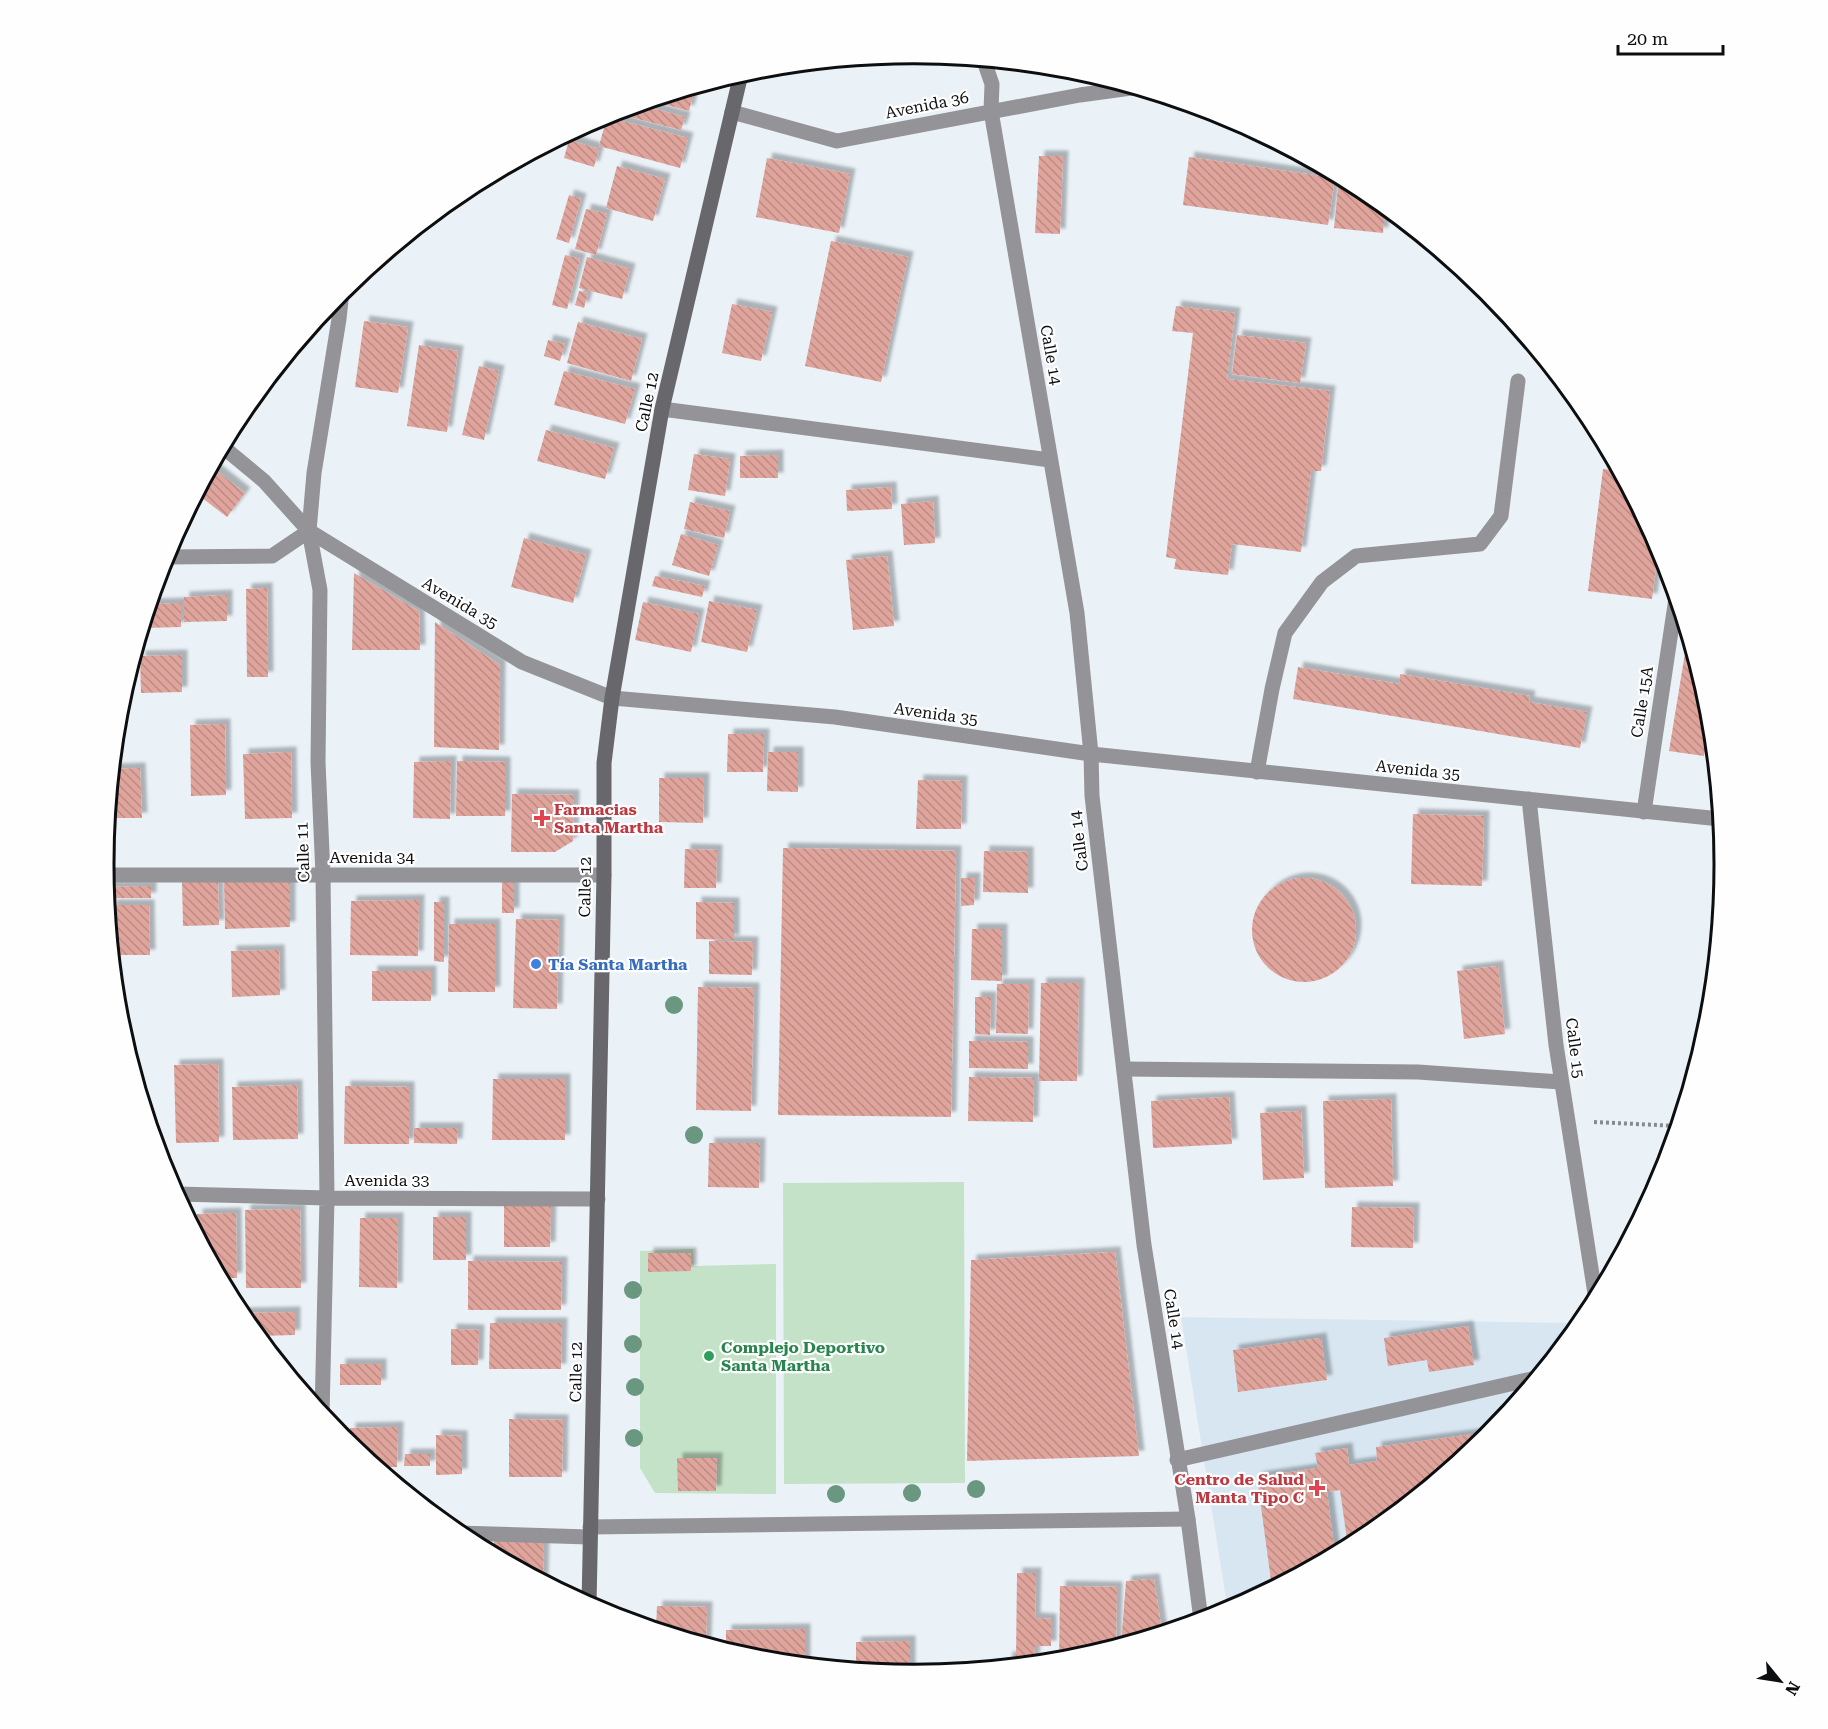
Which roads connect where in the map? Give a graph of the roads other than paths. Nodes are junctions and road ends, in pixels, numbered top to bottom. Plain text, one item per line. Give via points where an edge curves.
1 (986, 68) edge
2 (738, 85) edge
3 (1113, 90) edge
4 (991, 111) junction
5 (732, 112) junction
6 (340, 307) edge
7 (1518, 381) dead end
8 (662, 409) junction
9 (229, 452) edge
10 (1050, 460) junction
11 (309, 531) junction
12 (176, 557) edge
13 (1674, 613) edge
14 (612, 698) junction
15 (1091, 754) junction
16 (1257, 772) junction
17 (1529, 800) junction
18 (1644, 812) junction
19 (1712, 818) edge
20 (114, 875) edge
21 (322, 875) junction
22 (604, 875) junction
23 (1124, 1069) junction
24 (1561, 1082) junction
25 (186, 1194) edge
26 (327, 1198) junction
27 (598, 1199) junction
28 (1594, 1286) edge
29 (1525, 1381) edge
30 (322, 1402) edge
31 (1177, 1460) junction
32 (1188, 1519) junction
33 (590, 1532) junction
34 (475, 1533) edge
35 (589, 1595) edge
36 (1200, 1611) edge

1 - 4 street, Calle 14 via 992,84
2 - 5 main road, Calle 12
3 - 4 street, Avenida 36
4 - 5 street, Avenida 36 via 837,141
4 - 10 street, Calle 14
5 - 8 main road, Calle 12
6 - 11 street, Calle 11 via 314,473
7 - 16 street via 1501,516 1480,544 1356,556 1322,582 1285,633
8 - 10 street
8 - 14 main road, Calle 12
9 - 11 street, Avenida 35 via 264,481
10 - 15 street, Calle 14 via 1077,613
11 - 12 street via 272,556
11 - 14 street, Avenida 35 via 522,662
11 - 21 street, Calle 11 via 321,590 318,762
13 - 18 street, Calle 15A
14 - 15 street, Avenida 35 via 835,717
14 - 22 main road, Calle 12 via 604,763
15 - 16 street, Avenida 35
15 - 23 street, Calle 14 via 1092,796
16 - 17 street, Avenida 35
17 - 18 street, Avenida 35
17 - 24 street, Calle 15
18 - 19 street, Avenida 35
20 - 21 street, Avenida 34
21 - 22 street, Avenida 34
21 - 26 street, Calle 11
22 - 27 main road, Calle 12
23 - 24 street via 1418,1072
23 - 31 street, Calle 14 via 1144,1245
24 - 28 street, Calle 15
25 - 26 street, Avenida 33
26 - 27 street, Avenida 33
26 - 30 street, Calle 11
27 - 33 main road, Calle 12
29 - 31 street
31 - 32 street, Calle 14
32 - 33 street
32 - 36 street, Calle 14
33 - 34 street
33 - 35 main road, Calle 12

